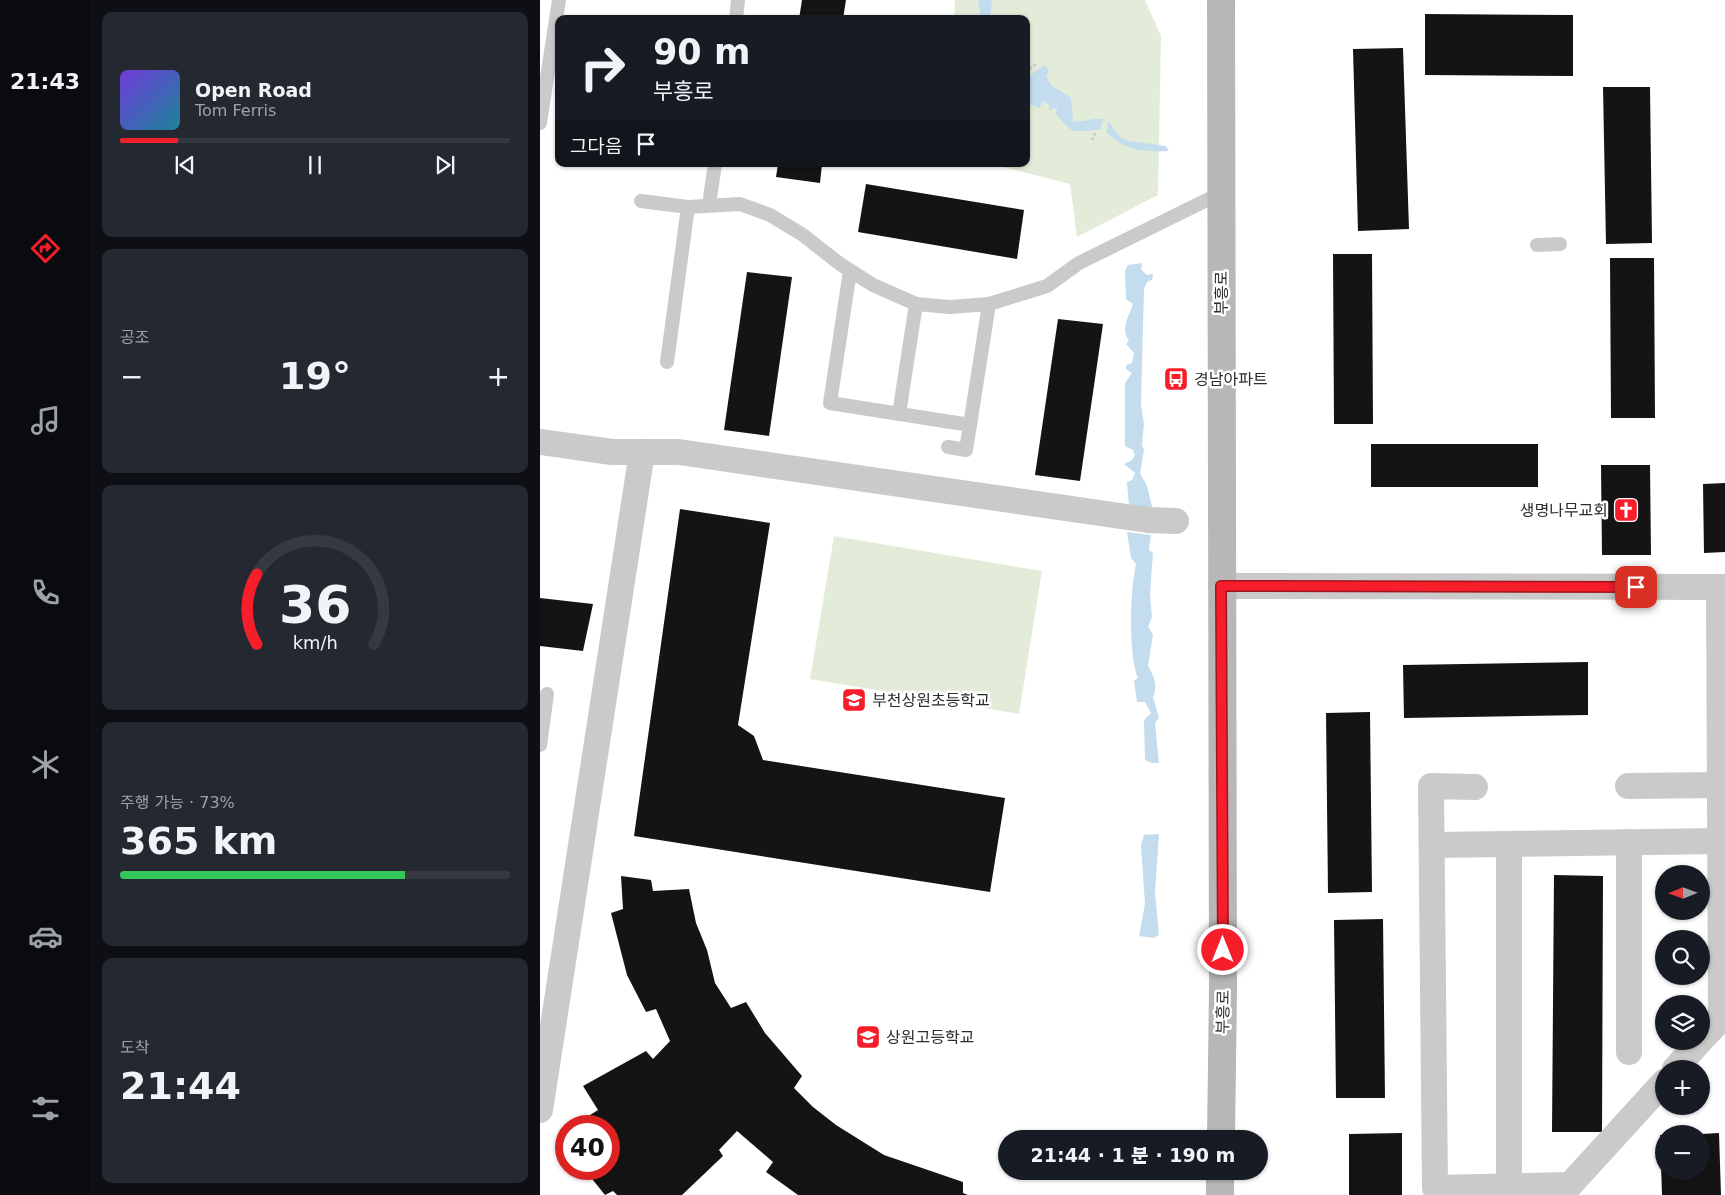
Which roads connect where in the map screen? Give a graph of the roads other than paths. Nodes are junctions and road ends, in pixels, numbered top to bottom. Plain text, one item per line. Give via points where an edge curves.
1 (559, 0) edge
2 (738, 0) edge
3 (1221, 0) edge
4 (557, 15) edge
5 (736, 15) edge
6 (555, 26) edge
7 (540, 123) edge
8 (715, 167) edge
9 (1221, 193) junction
10 (642, 201) dead end
11 (709, 204) junction
12 (688, 207) junction
13 (1560, 244) dead end
14 (1537, 245) dead end
15 (850, 271) junction
16 (916, 304) junction
17 (988, 304) junction
18 (667, 362) dead end
19 (899, 414) junction
20 (970, 425) junction
21 (540, 442) edge
22 (948, 447) dead end
23 (642, 452) junction
24 (1176, 522) dead end
25 (1221, 586) junction
26 (1722, 587) edge
27 (547, 694) dead end
28 (540, 745) edge
29 (1720, 785) junction
30 (1628, 786) dead end
31 (1475, 787) dead end
32 (1720, 841) junction
33 (1629, 842) junction
34 (1509, 844) junction
35 (1432, 845) junction
36 (1723, 1018) edge
37 (1710, 1032) edge
38 (1693, 1050) edge
39 (1629, 1052) dead end
40 (1683, 1060) edge
41 (1655, 1092) edge
42 (540, 1110) edge
43 (1221, 1130) edge
44 (1220, 1180) edge
45 (1509, 1186) junction
46 (1570, 1190) edge
47 (1435, 1191) edge
48 (1220, 1195) edge

1 - 4 lane
2 - 5 lane
3 - 9 street, 부흥로
6 - 7 lane
8 - 11 lane
9 - 17 lane via 1079,263 1047,286
9 - 25 street, 부흥로
10 - 12 lane
11 - 12 lane
11 - 15 lane via 740,204 770,215 803,235
12 - 18 lane
13 - 14 lane
15 - 16 lane
15 - 19 lane via 830,403
16 - 17 lane via 950,307
16 - 19 lane
17 - 20 lane
19 - 20 lane
20 - 22 lane via 966,450
21 - 23 street via 612,452
23 - 24 street via 679,452
23 - 42 street
25 - 26 street
25 - 43 street, 부흥로
26 - 29 street
27 - 28 lane
29 - 30 street
29 - 32 street
31 - 35 street via 1431,786
32 - 33 street
32 - 36 street
33 - 34 street
33 - 39 street
34 - 35 street
34 - 45 street
35 - 47 street
36 - 37 street
38 - 40 street
41 - 46 street
44 - 48 street
45 - 46 street
45 - 47 street

